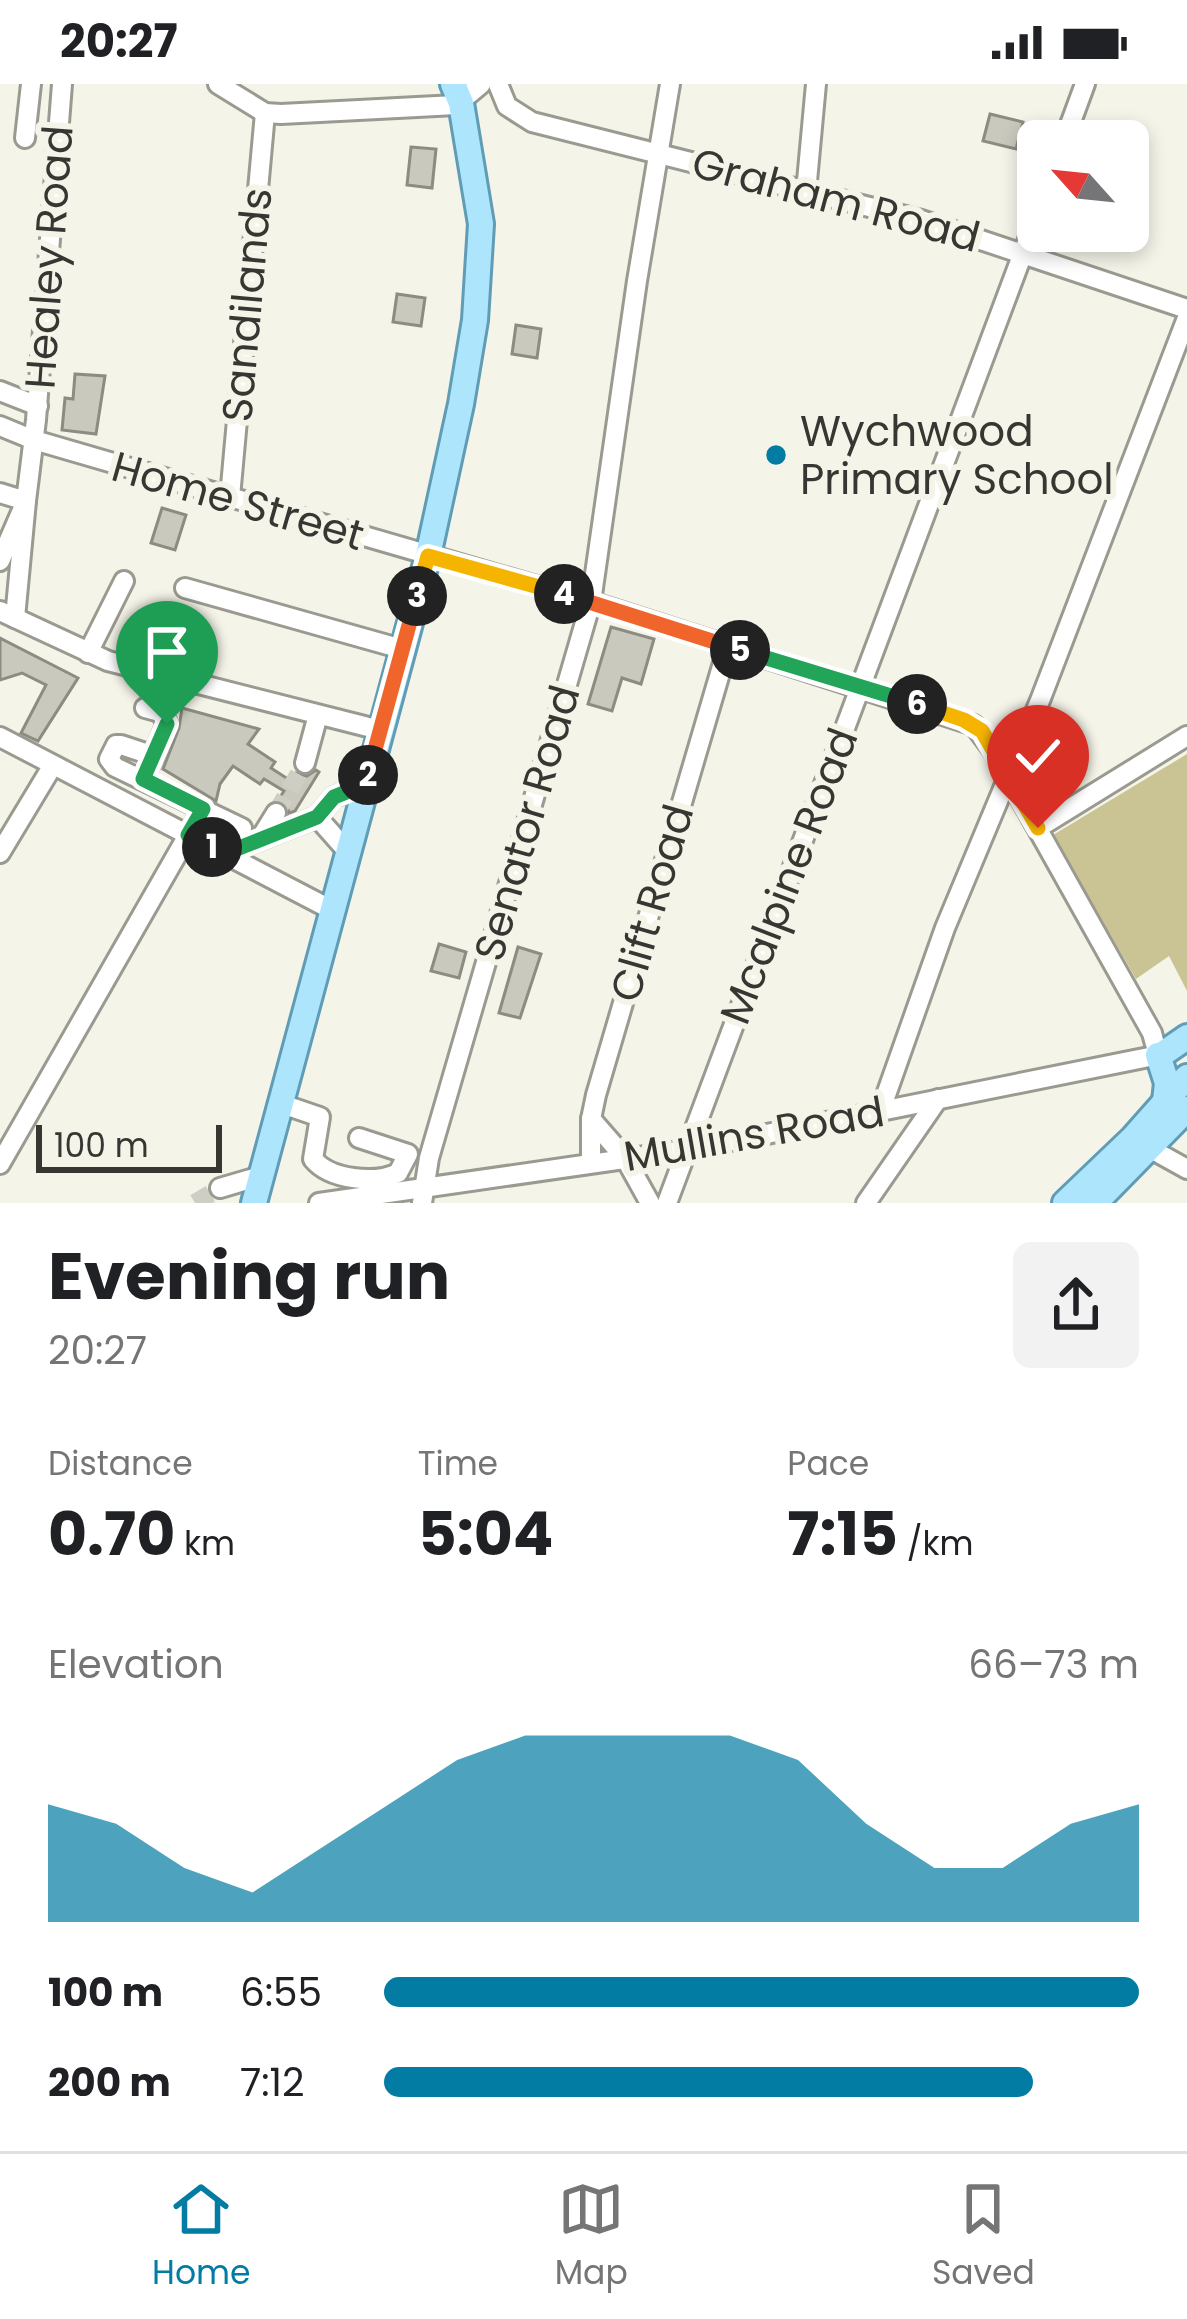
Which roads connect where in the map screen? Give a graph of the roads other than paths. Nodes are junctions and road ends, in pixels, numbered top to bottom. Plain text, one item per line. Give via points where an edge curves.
1 (31, 84) edge
2 (62, 84) edge
3 (218, 84) edge
4 (482, 84) edge
5 (498, 84) edge
6 (670, 84) edge
7 (816, 84) edge
8 (1084, 84) edge
9 (449, 94) edge
10 (265, 113) junction
11 (1071, 120) edge
12 (25, 138) dead end
13 (657, 153) junction
14 (806, 192) junction
15 (1017, 250) edge
16 (1024, 252) joint
17 (1187, 313) edge
18 (0, 391) edge
19 (38, 406) junction
20 (0, 426) edge
21 (34, 440) junction
22 (0, 493) edge
23 (230, 496) junction
24 (26, 501) junction
25 (428, 556) junction
26 (0, 561) edge
27 (124, 581) dead end
28 (184, 588) dead end
29 (591, 602) junction
30 (8, 615) edge
31 (728, 646) junction
32 (403, 649) junction
33 (88, 653) junction
34 (861, 686) junction
35 (145, 708) dead end
36 (318, 715) junction
37 (380, 730) junction
38 (1187, 736) edge
39 (0, 737) edge
40 (154, 756) junction
41 (305, 763) tunnel mouth
42 (52, 765) junction
43 (1008, 776) junction
44 (143, 779) junction
45 (366, 784) junction
46 (203, 809) junction
47 (276, 813) tunnel mouth
48 (317, 817) junction
49 (242, 828) dead end
50 (1038, 828) junction
51 (188, 835) junction
52 (260, 839) junction
53 (348, 852) junction
54 (0, 853) edge
55 (224, 854) junction
56 (332, 910) junction
57 (1187, 1037) edge
58 (1187, 1049) edge
59 (1160, 1055) junction
60 (1187, 1077) edge
61 (938, 1099) junction
62 (279, 1103) junction
63 (1176, 1105) edge
64 (880, 1112) junction
65 (591, 1119) junction
66 (359, 1138) dead end
67 (1141, 1144) junction
68 (687, 1150) junction
69 (408, 1154) junction
70 (429, 1158) junction
71 (625, 1158) junction
72 (591, 1163) junction
73 (0, 1164) edge
74 (1187, 1169) edge
75 (261, 1176) junction
76 (220, 1188) tunnel mouth
77 (422, 1196) edge
78 (254, 1203) edge
79 (319, 1203) edge
80 (650, 1203) edge
81 (668, 1203) edge
82 (866, 1203) edge
83 (1065, 1203) edge
84 (1096, 1203) edge

1 - 12 street
2 - 19 street, Healey Road
3 - 10 street
4 - 9 street
5 - 13 street, Graham Road via 507,106 532,122
6 - 13 street, Senator Road
7 - 14 street
8 - 11 street
9 - 10 street
9 - 25 main road via 477,180 480,272
10 - 23 street, Sandilands
13 - 14 street, Graham Road
13 - 29 street, Senator Road
14 - 15 street, Graham Road
16 - 17 street, Graham Road
16 - 34 street, Mcalpine Road
17 - 43 street
18 - 19 street
19 - 21 street, Healey Road
20 - 21 street, Home Street
21 - 23 street, Home Street
21 - 24 street, Healey Road
22 - 24 street
23 - 25 street, Home Street
24 - 26 street, Healey Road
24 - 30 street, Healey Road
25 - 29 street, Home Street
25 - 32 main road
27 - 33 street
28 - 32 street
29 - 31 street, Home Street
29 - 70 street, Senator Road
30 - 33 street, Healey Road
31 - 34 street, Home Street
31 - 65 street, Clift Road
32 - 37 main road
33 - 36 street, Healey Road
34 - 43 street, Home Street via 974,725
34 - 68 street, Mcalpine Road
35 - 40 street via 167,724
36 - 37 street, Healey Road
36 - 41 street
37 - 45 main road
38 - 50 street
39 - 42 street
40 - 44 street
40 - 44 street via 116,745 111,764
42 - 51 street
42 - 54 street
43 - 50 street, Home Street
43 - 64 street
44 - 46 street
45 - 48 street via 334,797
45 - 53 main road
46 - 49 street
46 - 51 street
47 - 52 street
48 - 52 street
48 - 53 street
50 - 59 street, Home Street
51 - 55 street
51 - 73 street
52 - 55 street
53 - 56 main road
55 - 56 street
56 - 62 main road
57 - 59 main road
58 - 59 street, Mullins Road
59 - 61 street, Mullins Road
59 - 63 main road
60 - 63 main road
61 - 64 street, Mullins Road
61 - 82 street
62 - 69 street via 320,1117 313,1159 325,1170 391,1177
62 - 75 main road
63 - 67 main road
64 - 68 street, Mullins Road
65 - 71 street
65 - 72 street, Clift Road
66 - 69 street
67 - 74 street
67 - 83 main road
67 - 84 main road
68 - 71 street, Mullins Road
68 - 81 street, Mcalpine Road
69 - 70 street
70 - 77 street, Senator Road
71 - 72 street, Mullins Road
71 - 80 street
72 - 77 street, Mullins Road
75 - 76 street
75 - 78 main road
77 - 79 street, Mullins Road

